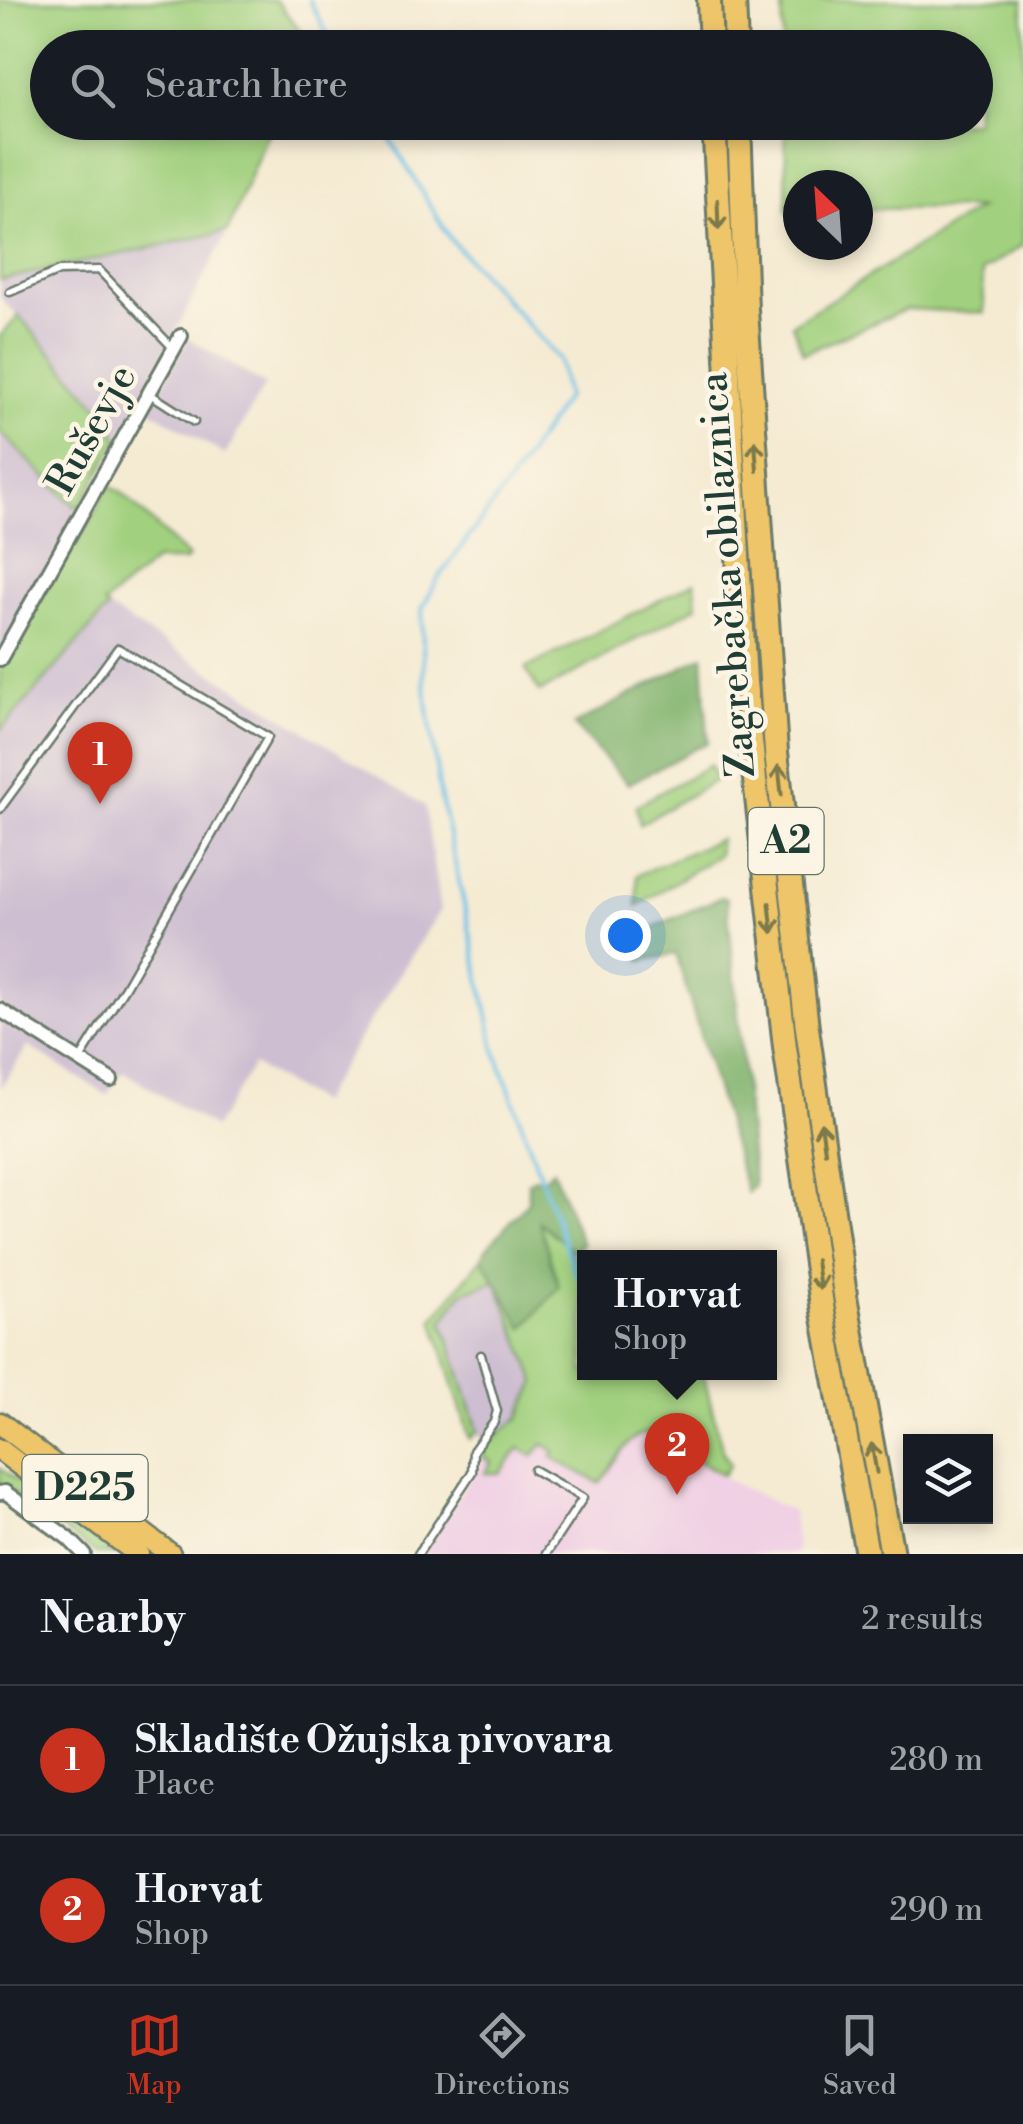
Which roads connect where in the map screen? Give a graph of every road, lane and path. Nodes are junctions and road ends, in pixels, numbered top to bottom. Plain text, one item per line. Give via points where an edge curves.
1 (709, 0) edge
2 (734, 0) edge
3 (710, 30) edge
4 (735, 30) edge
5 (715, 140) edge
6 (740, 140) edge
7 (10, 292) dead end
8 (181, 336) dead end
9 (174, 350) junction
10 (150, 394) junction
11 (194, 422) dead end
12 (0, 659) edge
13 (0, 809) edge
14 (0, 1010) edge
15 (80, 1060) junction
16 (112, 1080) dead end
17 (480, 1355) dead end
18 (0, 1423) edge
19 (8, 1460) edge
20 (534, 1470) dead end
21 (0, 1492) edge
22 (421, 1553) edge
23 (84, 1554) edge
24 (138, 1554) edge
25 (170, 1554) edge
26 (546, 1554) edge
27 (867, 1554) edge
28 (892, 1554) edge

1 - 3 highway
2 - 4 highway
5 -> 27 highway, Zagrebačka obilaznica / A2 via 757,799 823,1312
28 -> 6 highway, Zagrebačka obilaznica / A2 via 846,1302 778,772
7 - 9 lane via 58,271 99,270
8 - 9 street, Ruševje
9 - 10 street, Ruševje
10 - 11 lane
10 - 12 street, Ruševje
13 - 15 lane via 118,648 268,737
14 - 15 street
15 - 16 street
17 - 22 lane via 497,1412 473,1451 472,1472
18 - 25 main road, D225
19 - 24 main road, D225
20 - 26 lane via 583,1498
21 - 23 street

